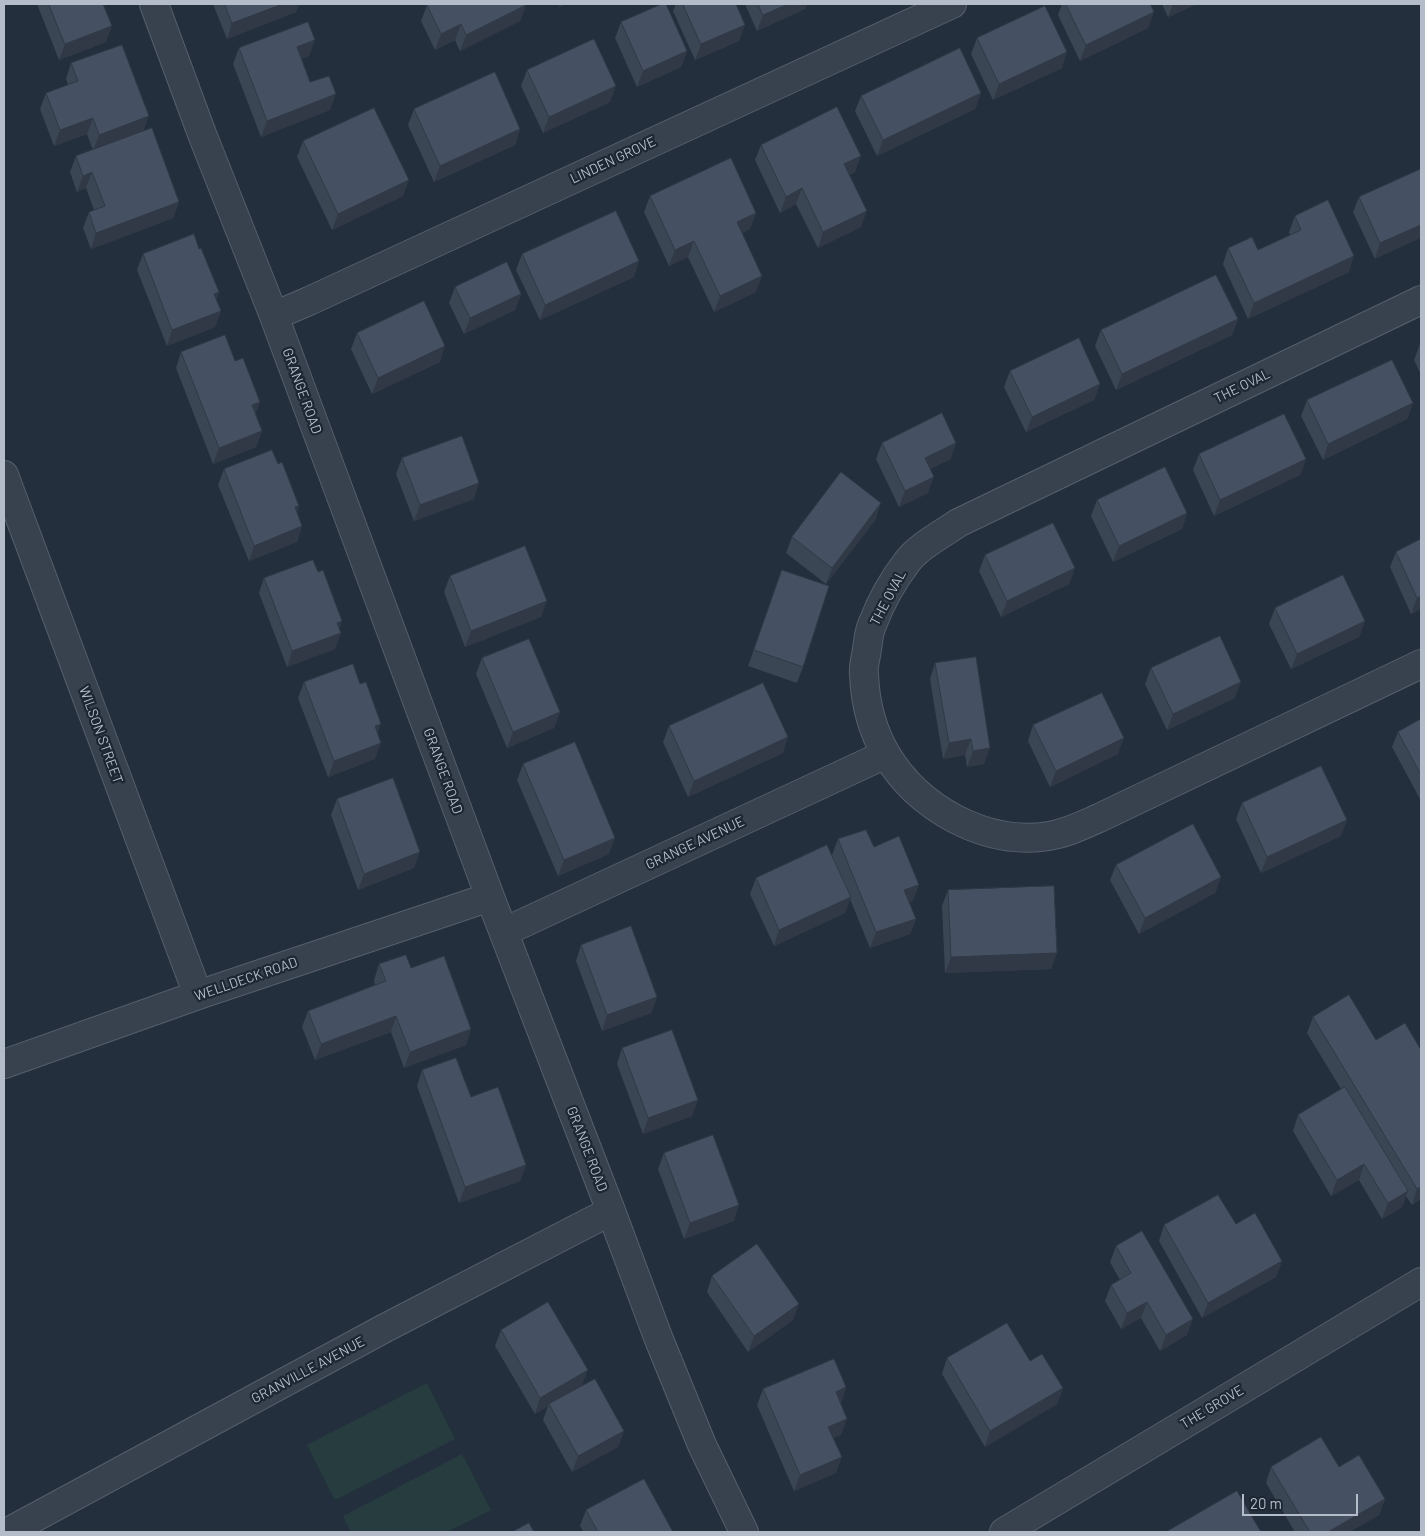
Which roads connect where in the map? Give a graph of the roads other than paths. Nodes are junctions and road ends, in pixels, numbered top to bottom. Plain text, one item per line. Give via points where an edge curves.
1 (154, 4) edge
2 (952, 4) edge
3 (1421, 300) edge
4 (274, 316) junction
5 (4, 475) edge
6 (1421, 664) edge
7 (886, 754) junction
8 (490, 897) junction
9 (504, 932) junction
10 (198, 994) junction
11 (4, 1064) edge
12 (611, 1211) junction
13 (1421, 1282) edge
14 (8, 1532) edge
15 (744, 1532) edge
16 (1004, 1532) edge

1 - 4 street, GRANGE ROAD
2 - 4 street, LINDEN GROVE
3 - 7 street, THE OVAL via 958,523 926,545 908,561 871,627 863,672 870,716
4 - 8 street, GRANGE ROAD
5 - 10 street, WILSON STREET
6 - 7 street, THE OVAL via 1099,818 1049,836 990,833 954,820 914,791
7 - 9 street, GRANGE AVENUE
8 - 9 street, GRANGE ROAD
8 - 10 street, WELLDECK ROAD
9 - 12 street, GRANGE ROAD
10 - 11 street, WELLDECK ROAD
12 - 14 street, GRANVILLE AVENUE via 385,1328
12 - 15 street, GRANGE ROAD via 702,1445
13 - 16 street, THE GROVE

